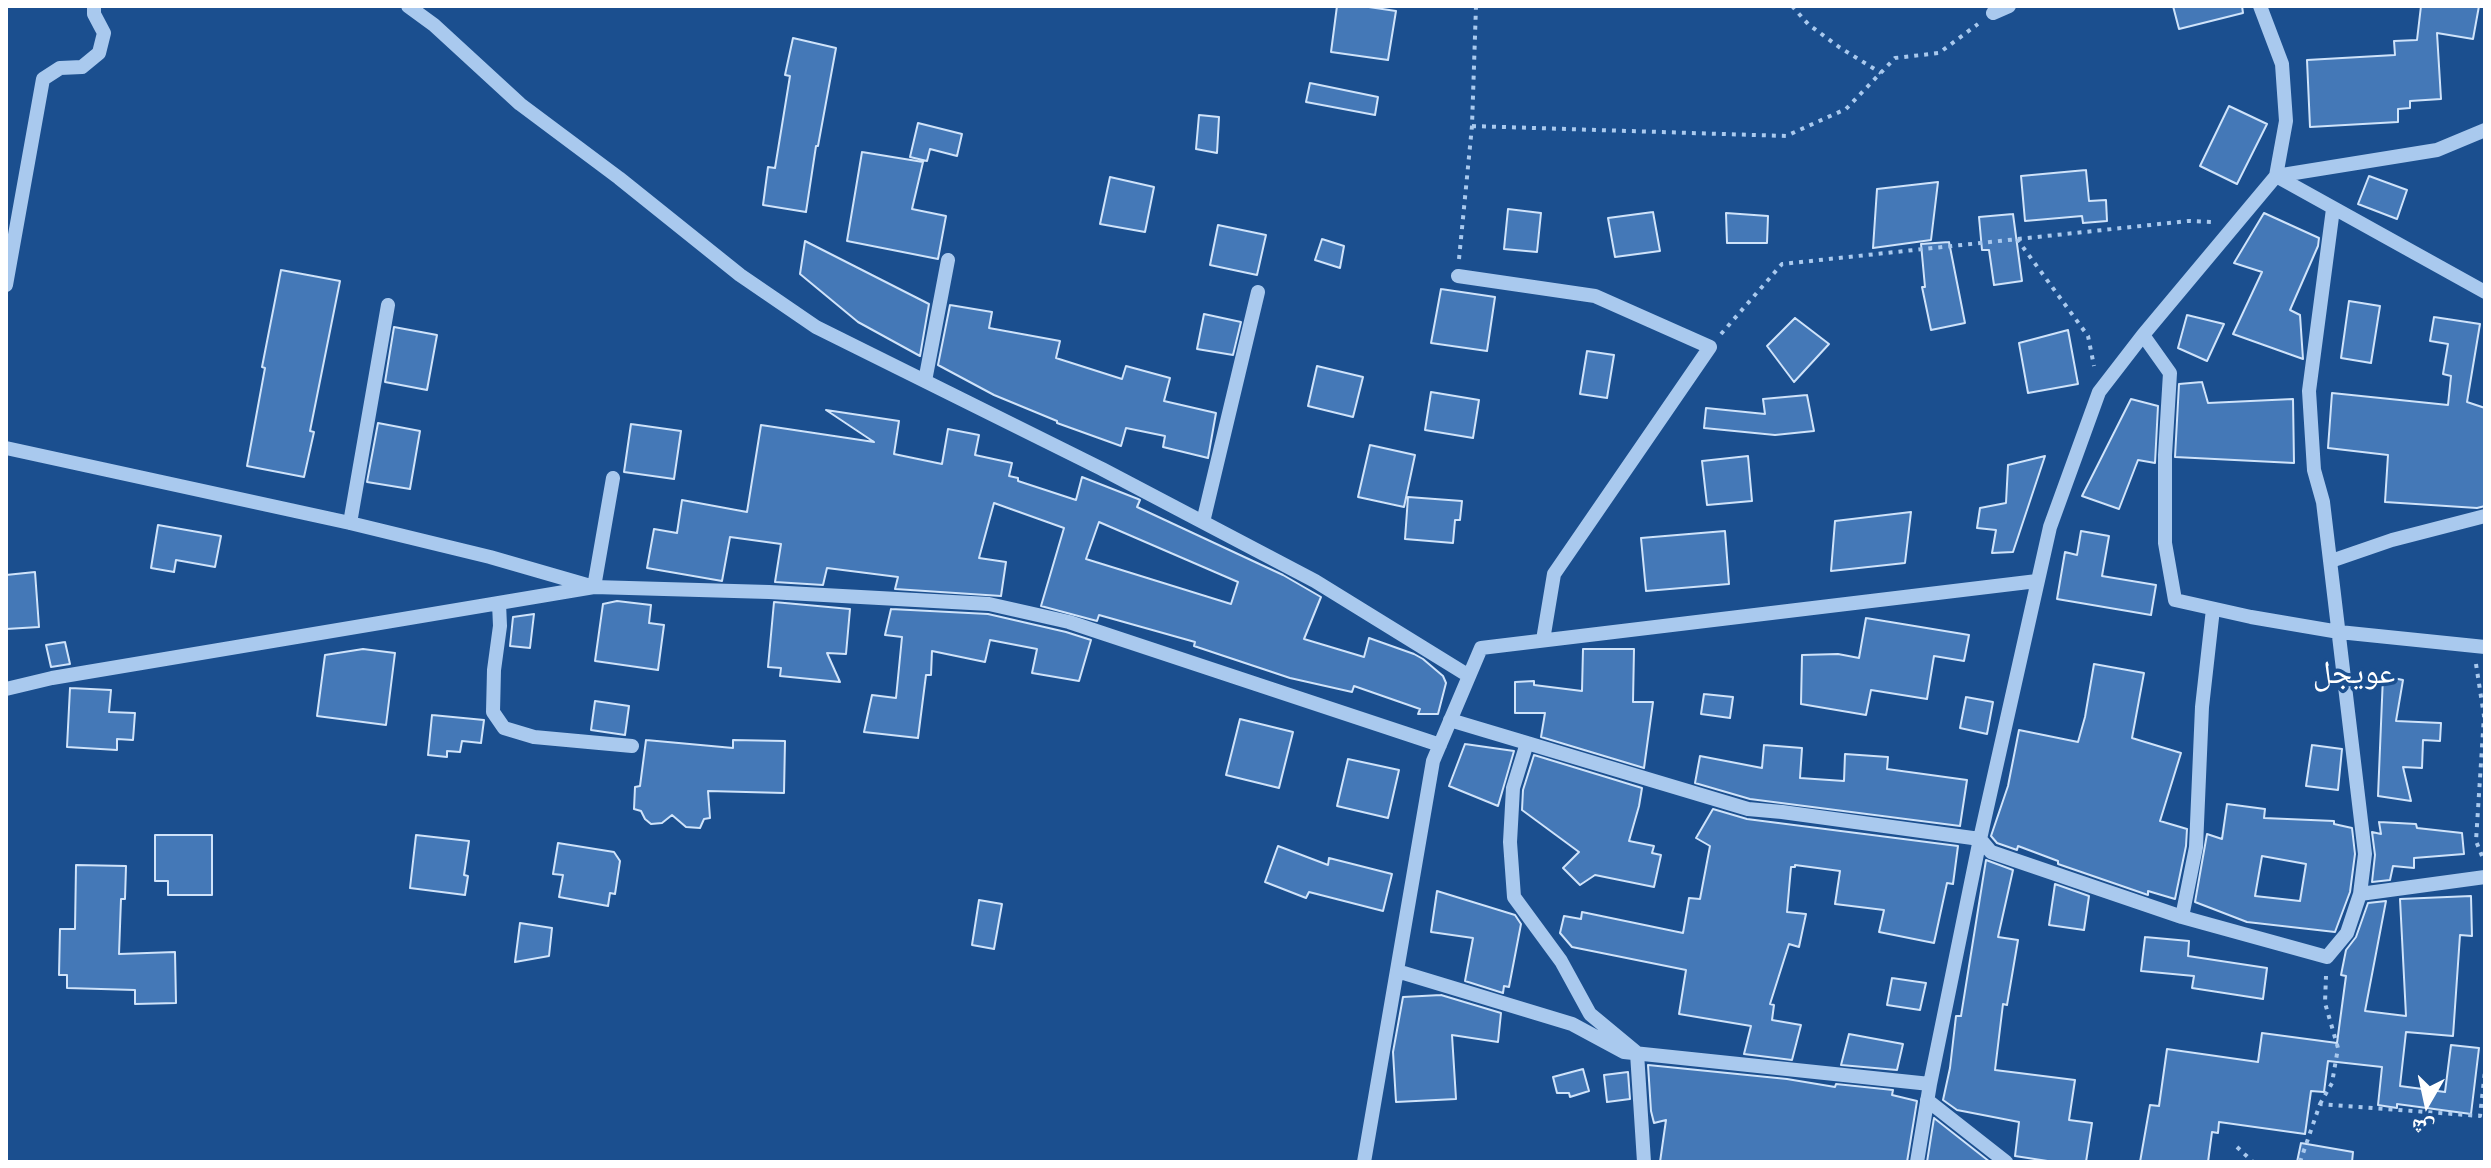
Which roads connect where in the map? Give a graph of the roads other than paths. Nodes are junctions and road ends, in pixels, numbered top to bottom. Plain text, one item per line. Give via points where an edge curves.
1 (94, 6) edge
2 (408, 6) edge
3 (2009, 6) edge
4 (2260, 6) edge
5 (1993, 13) road end
6 (2485, 130) edge
7 (2276, 176) junction
8 (2333, 209) junction
9 (948, 260) dead end
10 (1458, 276) road end
11 (6, 285) edge
12 (1258, 292) dead end
13 (2485, 292) edge
14 (388, 305) dead end
15 (2143, 335) junction
16 (925, 381) junction
17 (6, 448) edge
18 (613, 478) dead end
19 (2485, 516) edge
20 (1203, 522) junction
21 (350, 523) junction
22 (2331, 561) junction
23 (2037, 581) junction
24 (594, 587) junction
25 (499, 603) junction
26 (2213, 609) junction
27 (2339, 632) junction
28 (1543, 640) junction
29 (2479, 647) edge
30 (1469, 676) junction
31 (6, 689) edge
32 (1450, 720) junction
33 (1527, 743) junction
34 (1440, 745) junction
35 (632, 746) dead end
36 (1980, 839) junction
37 (2485, 877) edge
38 (2360, 894) junction
39 (2182, 917) junction
40 (1397, 971) junction
41 (1637, 1053) junction
42 (1930, 1084) junction
43 (1927, 1100) junction
44 (1364, 1162) edge
45 (1644, 1162) edge
46 (1917, 1162) edge
47 (2006, 1162) edge

1 - 11 street via 104,33 99,53 82,67 60,68 43,79
2 - 16 street via 520,104 740,275 816,327
3 - 5 street
4 - 7 street via 2282,64 2286,121
6 - 7 street via 2437,150
7 - 8 street
7 - 15 street
8 - 13 street
8 - 22 street via 2309,391 2314,470
9 - 16 street
10 - 28 street via 1595,296 1710,347 1554,574
12 - 20 street
14 - 21 street
15 - 23 street via 2099,392 2050,527
15 - 26 street via 2170,373 2165,543 2175,600
16 - 20 street
17 - 21 street
18 - 24 street
19 - 22 street
20 - 30 street via 1315,581
21 - 24 street
22 - 27 street
23 - 28 street
23 - 36 street
24 - 25 street
24 - 34 street via 989,604 1069,622
25 - 31 street
25 - 35 street via 493,712 504,728 534,737
26 - 27 street
26 - 39 street via 2196,847
27 - 29 street
27 - 38 street via 2365,854
28 - 30 street via 1481,648
30 - 32 street
32 - 33 street
32 - 34 street
33 - 36 street via 1748,809
33 - 41 street via 1513,788 1514,897 1561,961 1590,1014
34 - 40 street
36 - 39 street via 1991,852
36 - 42 street
37 - 38 street
38 - 39 street via 2347,933 2327,957
40 - 41 street via 1572,1024 1624,1052
40 - 44 street
41 - 42 street
41 - 45 street
42 - 43 street
43 - 46 street
43 - 47 street

